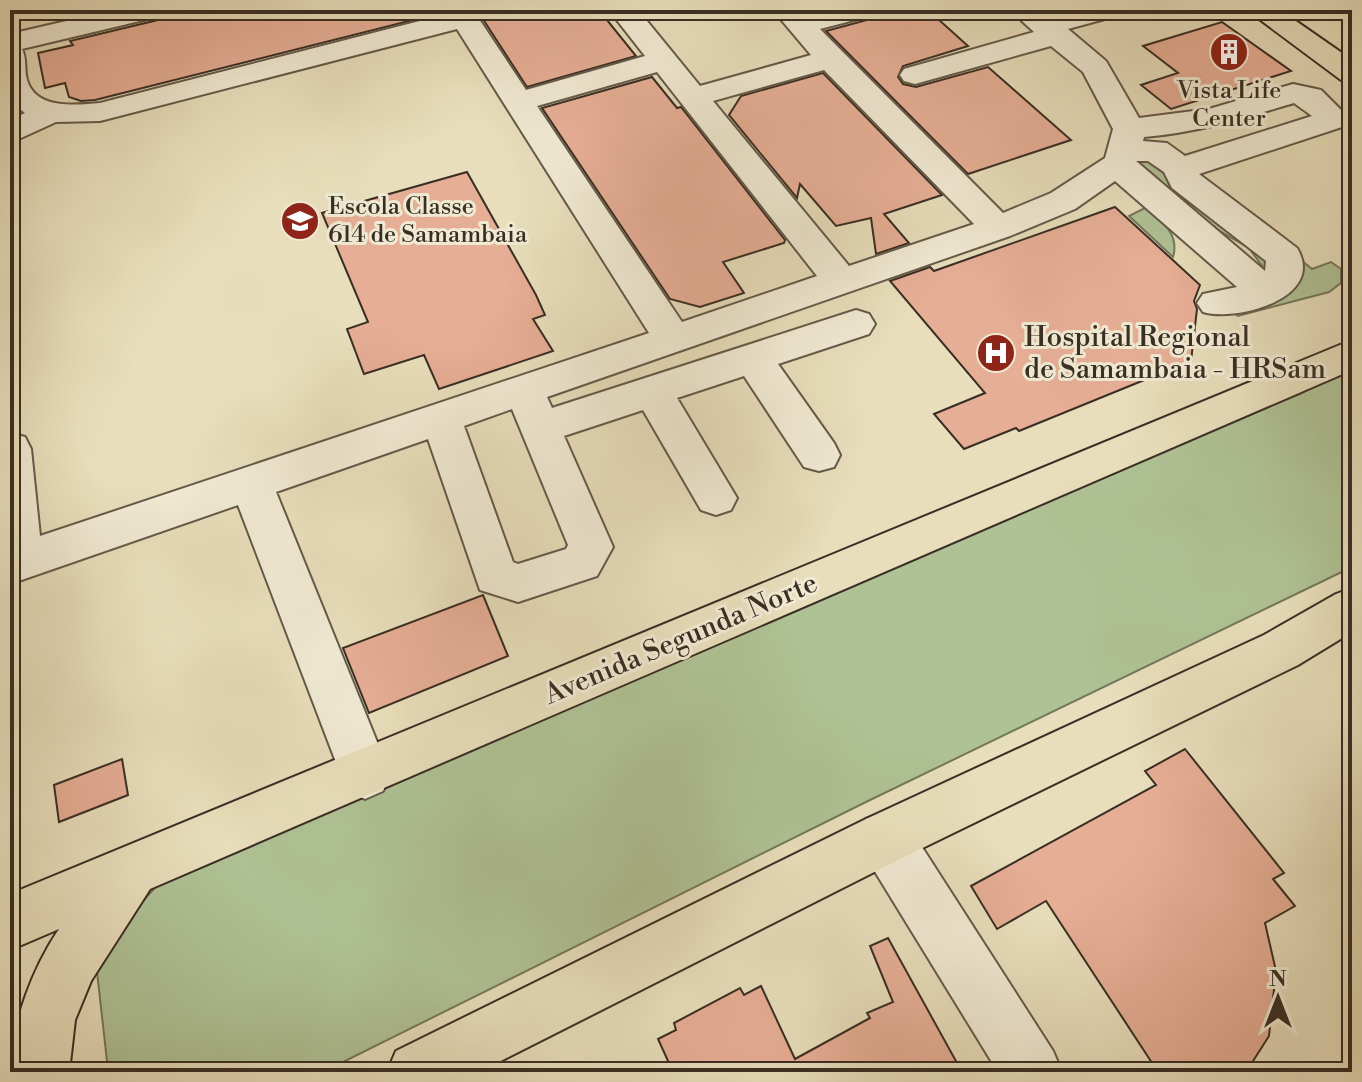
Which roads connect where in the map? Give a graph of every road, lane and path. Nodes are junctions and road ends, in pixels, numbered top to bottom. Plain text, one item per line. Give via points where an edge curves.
1 (24, 10) edge
2 (151, 10) edge
3 (623, 10) edge
4 (860, 10) edge
5 (1106, 10) edge
6 (1261, 10) edge
7 (462, 14) edge
8 (795, 17) edge
9 (1042, 24) edge
10 (10, 42) edge
11 (10, 53) edge
12 (830, 59) junction
13 (665, 60) junction
14 (1352, 74) edge
15 (915, 75) dead end
16 (694, 97) junction
17 (517, 102) junction
18 (48, 114) junction
19 (10, 133) edge
20 (1124, 149) junction
21 (1181, 169) junction
22 (998, 228) junction
23 (840, 280) junction
24 (1268, 292) junction
25 (1216, 303) dead end
26 (856, 324) dead end
27 (673, 339) junction
28 (1352, 354) edge
29 (753, 358) junction
30 (652, 391) junction
31 (532, 409) junction
32 (441, 418) junction
33 (10, 449) edge
34 (819, 455) dead end
35 (251, 483) junction
36 (716, 498) dead end
37 (15, 564) edge
38 (1352, 608) edge
39 (365, 774) junction
40 (885, 838) junction
41 (132, 869) junction
42 (10, 922) edge
43 (39, 1072) edge
44 (417, 1072) edge
45 (1032, 1072) edge

1 - 10 street
2 - 10 street
3 - 13 street
4 - 8 street
5 - 9 street
6 - 14 main road
7 - 17 street
7 - 18 street via 100,112
8 - 12 street
9 - 15 street
9 - 20 street via 1095,67
11 - 18 street via 13,83
12 - 16 street
12 - 22 street
13 - 16 street
13 - 17 street
16 - 23 street
17 - 27 street
18 - 19 street
20 - 21 street via 1155,150
20 - 21 street via 1176,125 1293,93 1310,97 1334,119
20 - 22 street via 1063,201
20 - 24 street
21 - 24 street via 1184,180 1284,257 1280,284
22 - 23 street
23 - 27 street
24 - 25 street
26 - 29 street
27 - 31 street
28 - 39 main road, Avenida Segunda Norte
29 - 30 street
29 - 34 street
30 - 31 street
30 - 36 street
31 - 32 street
31 - 32 street via 591,547 581,563 518,583 496,576
32 - 35 street
33 - 37 street
35 - 37 street
35 - 39 street
38 - 40 main road via 1281,650
39 - 41 main road, Avenida Segunda Norte
40 - 44 main road
40 - 45 street
41 - 42 main road, Avenida Segunda Norte
41 - 43 main road via 70,962 46,1020

